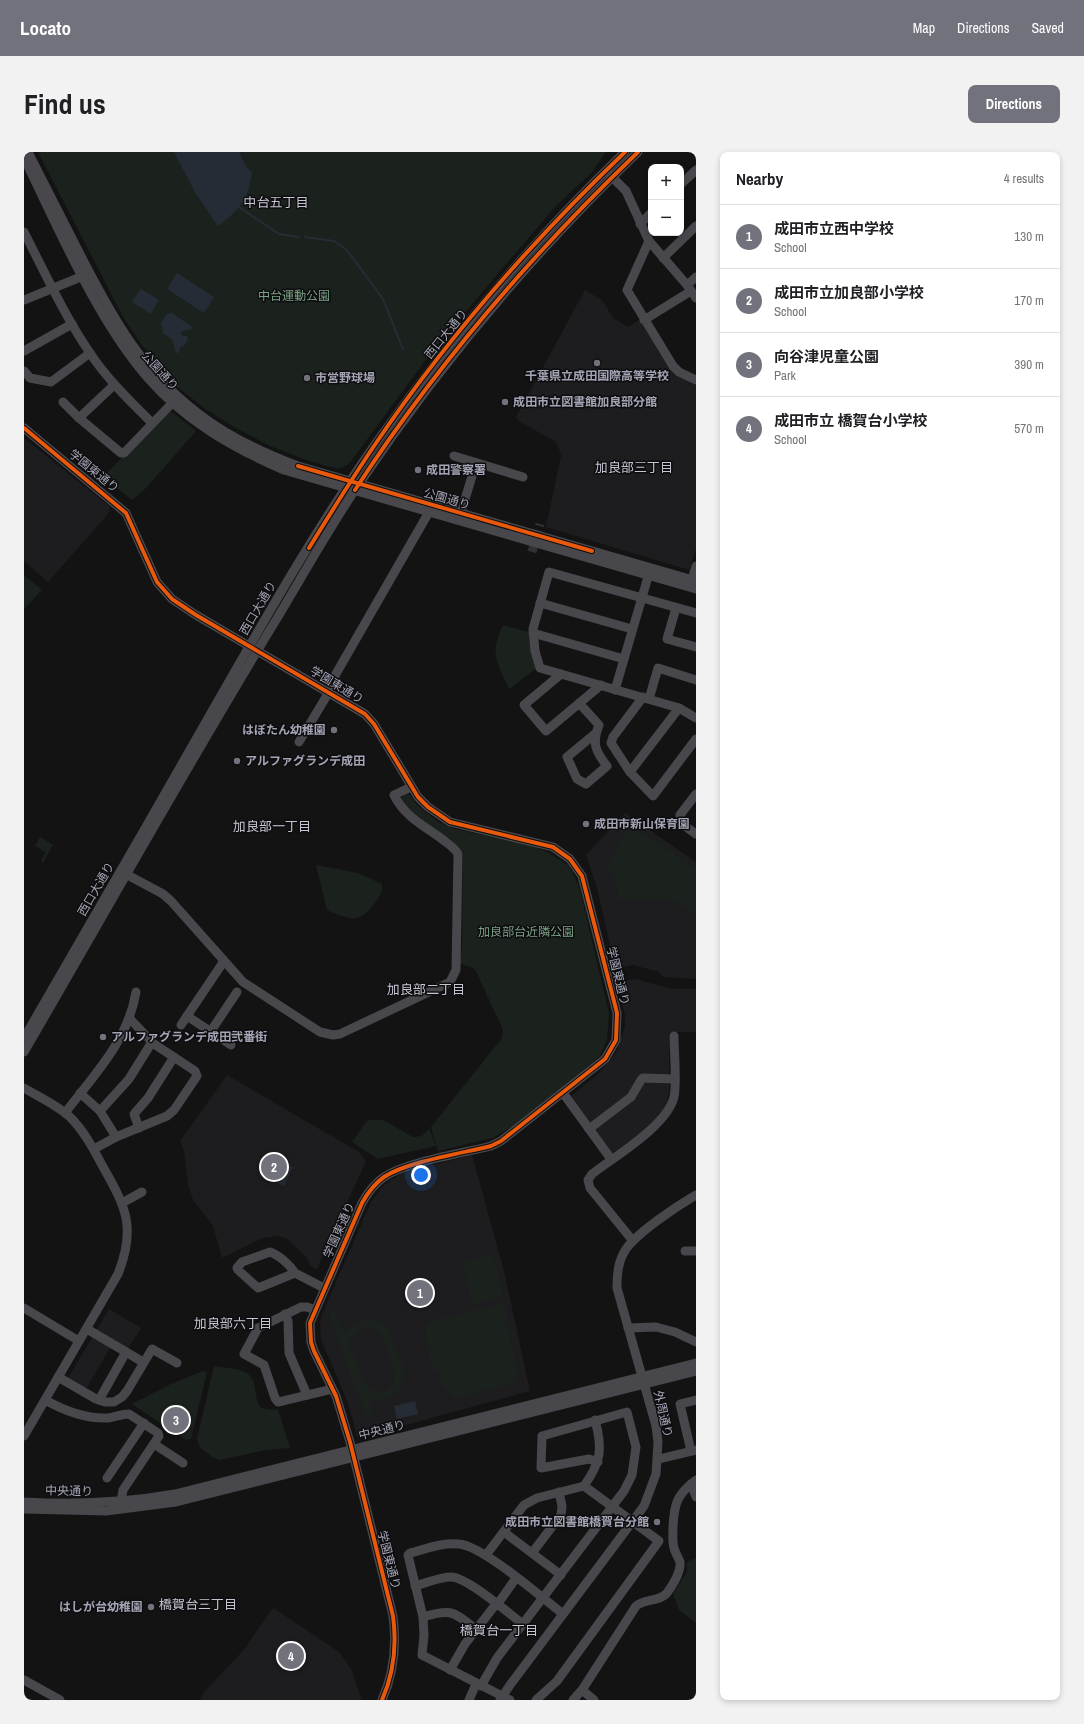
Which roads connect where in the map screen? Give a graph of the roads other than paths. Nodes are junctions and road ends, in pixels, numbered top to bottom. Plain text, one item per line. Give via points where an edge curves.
1 (28, 152) edge
2 (625, 152) edge
3 (638, 152) edge
4 (24, 158) edge
5 (696, 170) edge
6 (609, 174) junction
7 (684, 181) edge
8 (573, 204) junction
9 (581, 210) junction
10 (648, 216) edge
11 (640, 224) junction
12 (696, 226) edge
13 (24, 232) edge
14 (649, 241) junction
15 (663, 258) junction
16 (83, 276) junction
17 (696, 277) edge
18 (54, 290) junction
19 (692, 291) edge
20 (24, 300) edge
21 (644, 320) junction
22 (72, 324) junction
23 (24, 351) edge
24 (90, 353) junction
25 (24, 371) edge
26 (696, 380) edge
27 (114, 385) junction
28 (176, 400) junction
29 (63, 402) dead end
30 (79, 418) junction
31 (152, 423) junction
32 (24, 428) edge
33 (454, 456) dead end
34 (476, 463) junction
35 (523, 478) dead end
36 (353, 486) junction
37 (429, 512) junction
38 (460, 517) junction
39 (696, 566) edge
40 (649, 571) junction
41 (694, 580) edge
42 (696, 588) edge
43 (642, 598) junction
44 (540, 603) junction
45 (676, 608) junction
46 (696, 613) edge
47 (632, 629) junction
48 (534, 633) junction
49 (696, 647) edge
50 (253, 648) junction
51 (624, 659) junction
52 (561, 674) junction
53 (696, 680) edge
54 (601, 685) junction
55 (615, 690) junction
56 (327, 691) junction
57 (646, 698) junction
58 (579, 703) junction
59 (679, 708) junction
60 (696, 717) edge
61 (596, 733) junction
62 (696, 739) edge
63 (299, 742) dead end
64 (630, 772) junction
65 (411, 787) junction
66 (696, 794) edge
67 (696, 834) edge
68 (124, 873) junction
69 (224, 961) junction
70 (136, 992) dead end
71 (237, 992) dead end
72 (187, 1016) junction
73 (129, 1018) junction
74 (181, 1025) dead end
75 (211, 1031) junction
76 (674, 1036) dead end
77 (24, 1038) edge
78 (152, 1042) junction
79 (232, 1044) dead end
80 (24, 1052) edge
81 (174, 1057) junction
82 (674, 1080) junction
83 (24, 1088) edge
84 (80, 1093) junction
85 (563, 1093) junction
86 (100, 1111) junction
87 (65, 1113) junction
88 (139, 1128) junction
89 (589, 1128) junction
90 (116, 1137) junction
91 (94, 1149) junction
92 (611, 1159) junction
93 (142, 1192) dead end
94 (696, 1195) edge
95 (122, 1203) junction
96 (633, 1241) junction
97 (685, 1251) dead end
98 (696, 1251) edge
99 (294, 1273) junction
100 (324, 1288) junction
101 (24, 1308) edge
102 (315, 1310) junction
103 (285, 1314) junction
104 (628, 1328) junction
105 (87, 1329) junction
106 (79, 1341) junction
107 (696, 1342) edge
108 (126, 1352) junction
109 (143, 1362) junction
110 (177, 1363) dead end
111 (696, 1363) edge
112 (696, 1371) edge
113 (58, 1377) junction
114 (643, 1380) junction
115 (332, 1389) junction
116 (307, 1396) junction
117 (45, 1400) junction
118 (99, 1400) junction
119 (696, 1400) edge
120 (595, 1420) junction
121 (144, 1423) junction
122 (24, 1436) edge
123 (154, 1444) junction
124 (694, 1451) edge
125 (352, 1454) junction
126 (659, 1459) junction
127 (598, 1462) junction
128 (183, 1463) dead end
129 (107, 1478) dead end
130 (694, 1482) edge
131 (584, 1486) junction
132 (558, 1492) junction
133 (696, 1497) edge
134 (24, 1502) edge
135 (121, 1502) junction
136 (613, 1506) junction
137 (24, 1509) edge
138 (633, 1521) junction
139 (504, 1532) junction
140 (532, 1553) junction
141 (486, 1555) junction
142 (561, 1575) junction
143 (516, 1578) junction
144 (415, 1586) junction
145 (542, 1598) junction
146 (496, 1604) junction
147 (563, 1614) junction
148 (423, 1616) junction
149 (523, 1624) junction
150 (476, 1629) junction
151 (450, 1670) junction
152 (24, 1680) edge
153 (479, 1685) junction
154 (582, 1690) junction
155 (504, 1699) edge
156 (58, 1700) edge
157 (382, 1700) edge
158 (469, 1700) edge
159 (536, 1700) edge
160 (573, 1700) edge
161 (594, 1700) edge

1 - 28 street, 公園通り via 120,328
2 - 6 street, 西口大通り
3 - 6 street, 西口大通り
4 - 16 street, 公園通り
5 - 7 street
6 - 8 street, 西口大通り
6 - 9 street, 西口大通り
6 - 11 street via 626,191
8 - 9 street
8 - 36 street, 西口大通り via 535,244 458,335 375,445
9 - 36 street, 西口大通り via 469,336
10 - 11 street
11 - 14 street
12 - 15 street
13 - 18 street
14 - 15 street
14 - 21 street via 626,290
15 - 19 street
16 - 18 street
16 - 28 street, 公園通り via 125,348 148,379
17 - 19 street
18 - 20 street
18 - 22 street
19 - 21 street
21 - 26 street via 673,366 679,372
22 - 23 street
22 - 24 street
24 - 25 street via 51,382 30,378
24 - 27 street
27 - 30 street
27 - 31 street
28 - 31 street
28 - 36 street, 公園通り via 252,447
29 - 30 street
30 - 31 street via 121,453 124,453
32 - 50 street, 学園東通り via 126,513 154,576 172,599
33 - 34 street
34 - 35 street
34 - 38 street
36 - 37 street, 公園通り
36 - 38 street, 公園通り
36 - 50 street, 西口大通り
37 - 38 street, 公園通り
37 - 56 street
38 - 40 street, 公園通り
39 - 41 street
40 - 41 street, 公園通り
40 - 42 street, 公園通り
40 - 43 street
43 - 44 street via 549,572
43 - 45 street
43 - 47 street
44 - 47 street
44 - 48 street
45 - 46 street
45 - 49 street via 667,639
47 - 51 street
48 - 51 street
48 - 52 street via 535,651 540,668
50 - 56 street, 学園東通り
50 - 68 street, 西口大通り
51 - 55 street
52 - 54 street
52 - 58 street via 524,705 546,731
53 - 57 street via 658,668
54 - 55 street
54 - 58 street
55 - 57 street
56 - 63 street
56 - 65 street, 学園東通り via 365,714 374,724
57 - 59 street
57 - 64 street via 611,743
58 - 61 street via 599,724
59 - 60 street
59 - 64 street
61 - 61 street via 567,757 577,779 586,784 607,766 596,748
62 - 64 street via 653,796
65 - 69 street via 394,795 400,806 458,854 456,970 450,982 340,1034 326,1035 247,985
65 - 85 street, 学園東通り via 428,807 450,822 552,847 570,859 582,876 617,1013 618,1028 616,1040 605,1059
66 - 67 street via 680,815 681,823
68 - 69 street via 171,901
68 - 77 street, 西口大通り
68 - 80 street, 西口大通り
69 - 72 street
70 - 73 street
71 - 75 street
72 - 74 street
72 - 75 street
73 - 78 street
73 - 84 street via 109,1058
75 - 79 street
76 - 82 street
78 - 81 street
78 - 86 street via 129,1079
81 - 88 street via 148,1098 134,1114
81 - 88 street via 196,1071 197,1076 172,1112
82 - 89 street via 644,1078 631,1097
82 - 92 street via 675,1096 661,1121
83 - 87 street
84 - 86 street
84 - 87 street
85 - 89 street
85 - 100 street, 学園東通り via 491,1146 404,1168 382,1178 362,1203
86 - 90 street
87 - 91 street via 79,1127
88 - 90 street
89 - 92 street
90 - 91 street
91 - 95 street
92 - 96 street via 589,1177 588,1184
93 - 95 street
94 - 96 street, 外周通り
95 - 105 street via 128,1229 124,1257 118,1274
96 - 104 street, 外周通り via 621,1259 617,1276 617,1288
97 - 98 street
99 - 99 street via 258,1288 237,1268 242,1262 270,1252
99 - 100 street
100 - 102 street, 学園東通り
101 - 106 street
102 - 103 street via 304,1306
102 - 115 street, 学園東通り via 310,1323 311,1342
103 - 116 street via 288,1321 289,1352
103 - 116 street via 258,1328 244,1354 264,1365 274,1398 278,1402
104 - 107 street via 656,1327
104 - 114 street, 外周通り
105 - 106 street
105 - 108 street
106 - 113 street
108 - 109 street
108 - 118 street
109 - 110 street via 150,1350 154,1349
109 - 118 street via 122,1397 110,1402
111 - 114 street, 中央通り
112 - 114 street, 中央通り
113 - 117 street
113 - 118 street
114 - 125 street, 中央通り
114 - 126 street, 外周通り via 656,1426
115 - 116 street
115 - 125 street, 学園東通り via 340,1408
117 - 121 street via 97,1418 129,1414
117 - 122 street
119 - 124 street via 680,1404
120 - 127 street via 600,1446
120 - 127 street via 542,1436 540,1466 541,1468 589,1459
120 - 136 street via 627,1412 636,1440 632,1475
121 - 123 street via 158,1433
121 - 129 street
123 - 128 street
123 - 135 street via 123,1490
124 - 126 street
125 - 135 street, 中央通り via 181,1493
125 - 137 street, 中央通り via 176,1502 106,1511
125 - 157 street, 学園東通り via 395,1632 394,1660
126 - 138 street, 外周通り via 649,1496
127 - 131 street
130 - 133 street
130 - 154 street via 682,1492 674,1508 672,1541 680,1562 677,1576 666,1594 636,1606
131 - 132 street
131 - 136 street
132 - 139 street via 524,1505
132 - 140 street via 562,1506 561,1515
134 - 135 street, 中央通り
136 - 138 street
136 - 142 street
138 - 147 street, 外周通り
138 - 159 street via 659,1541 557,1681
139 - 140 street
139 - 141 street
140 - 142 street
141 - 143 street
141 - 144 street via 471,1547 453,1544 410,1553 408,1559
142 - 145 street
143 - 145 street
143 - 146 street
144 - 146 street via 442,1578 458,1578
144 - 148 street
145 - 147 street
145 - 149 street
146 - 149 street
146 - 150 street
147 - 155 street, 外周通り
148 - 150 street via 437,1612 453,1612
148 - 151 street via 422,1655
149 - 153 street
150 - 151 street
151 - 153 street
152 - 156 street
153 - 155 street
153 - 158 street
154 - 160 street
154 - 161 street

